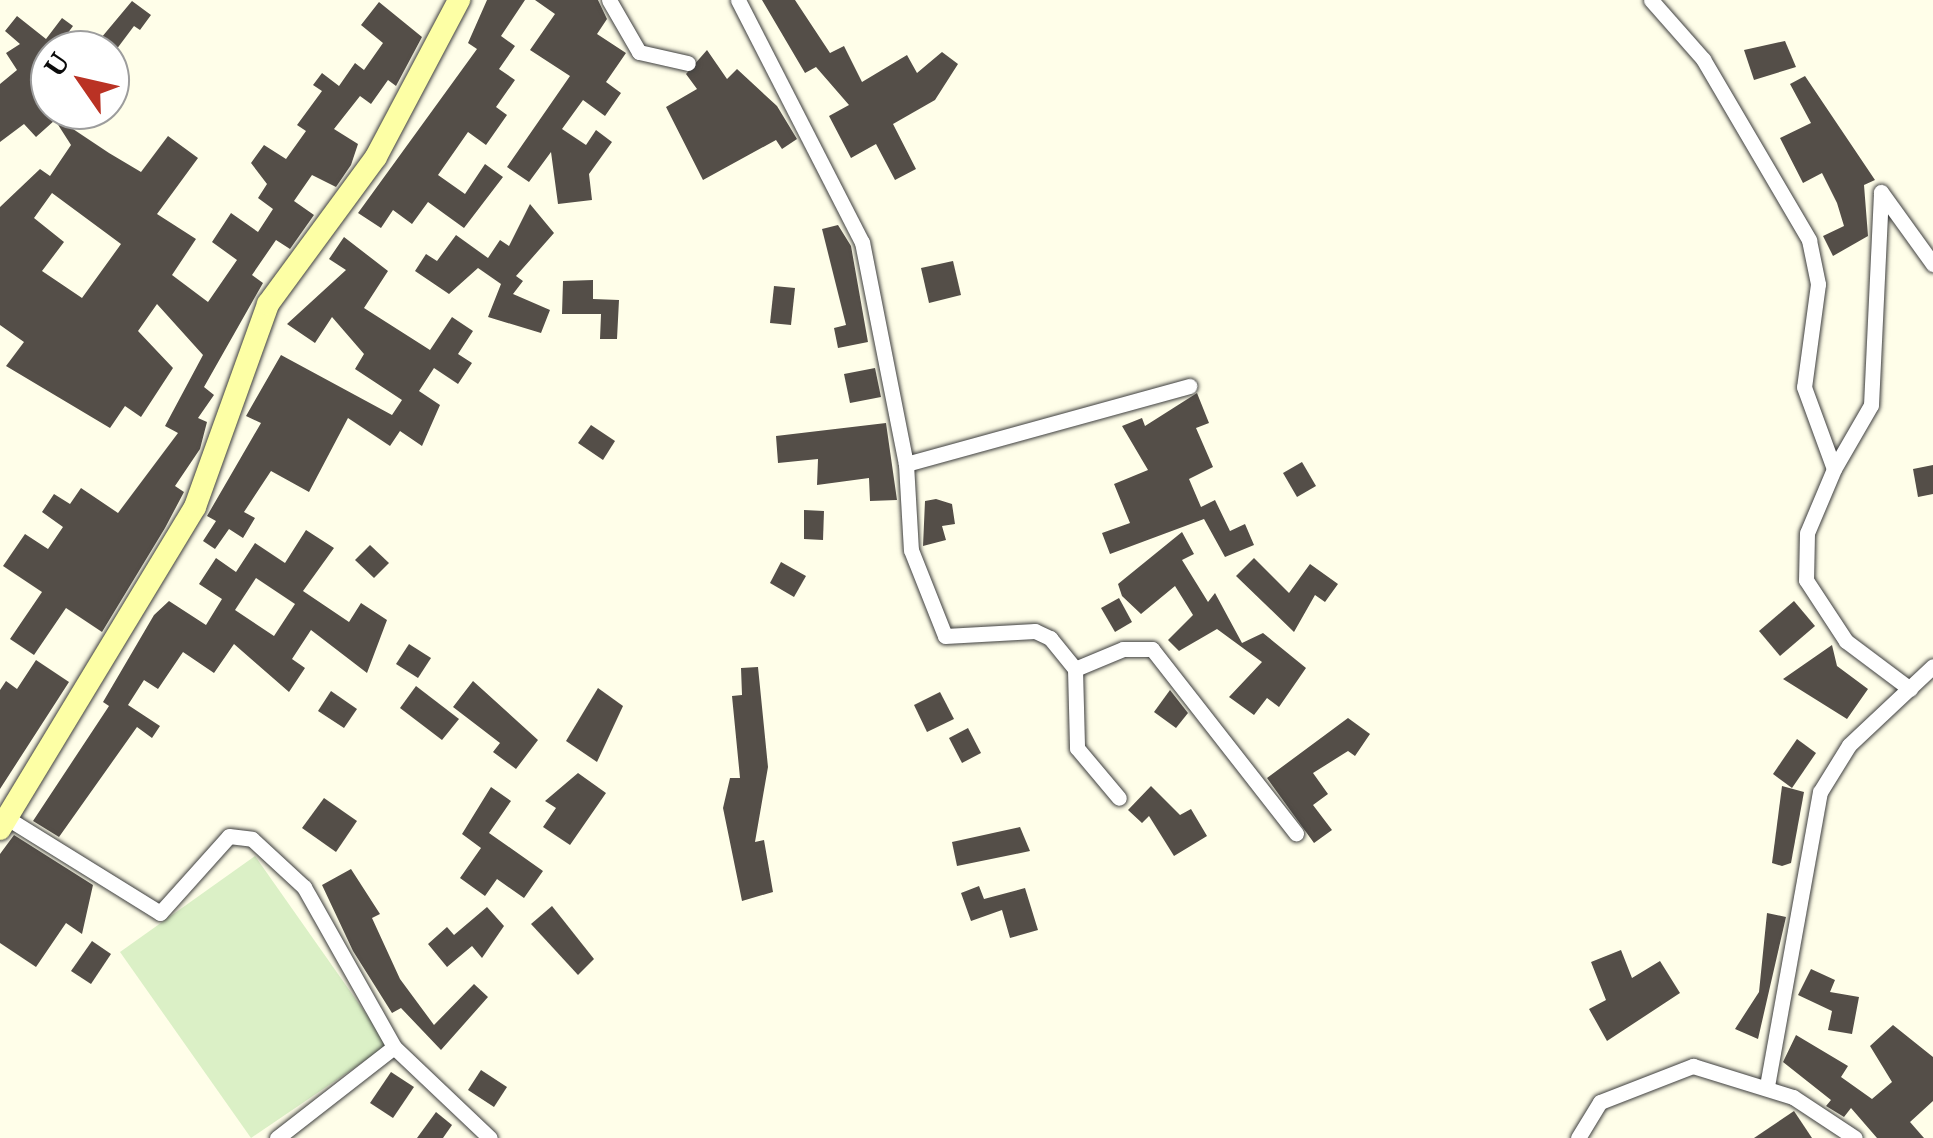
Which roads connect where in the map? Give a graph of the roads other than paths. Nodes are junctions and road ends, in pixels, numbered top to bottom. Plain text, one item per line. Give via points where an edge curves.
1 (459, 0) edge
2 (609, 0) edge
3 (738, 0) edge
4 (1651, 0) edge
5 (688, 63) dead end
6 (1933, 264) edge
7 (1189, 386) dead end
8 (906, 464) junction
9 (1834, 469) junction
10 (1933, 666) edge
11 (1074, 669) junction
12 (1910, 689) junction
13 (1119, 798) dead end
14 (5, 815) edge
15 (1296, 832) dead end
16 (394, 1047) junction
17 (1768, 1086) junction
18 (276, 1138) edge
19 (490, 1138) edge
20 (1578, 1138) edge
21 (1855, 1138) edge

1 - 14 main road via 376,157 268,304 196,507
2 - 5 street via 640,52
3 - 8 street via 862,242
4 - 9 street via 1704,59 1809,240 1818,284 1804,387
6 - 9 street via 1881,192 1870,404
7 - 8 street
8 - 11 street via 911,550 944,636 1035,631
9 - 12 street via 1807,533 1806,580 1846,641
10 - 12 street
11 - 13 street via 1077,748
11 - 15 street via 1134,646 1152,649
12 - 17 street via 1849,746 1815,806
14 - 16 street via 160,913 229,836 252,840 304,887
16 - 18 street
16 - 19 street
17 - 20 street via 1693,1066 1667,1072 1600,1102
17 - 21 street

